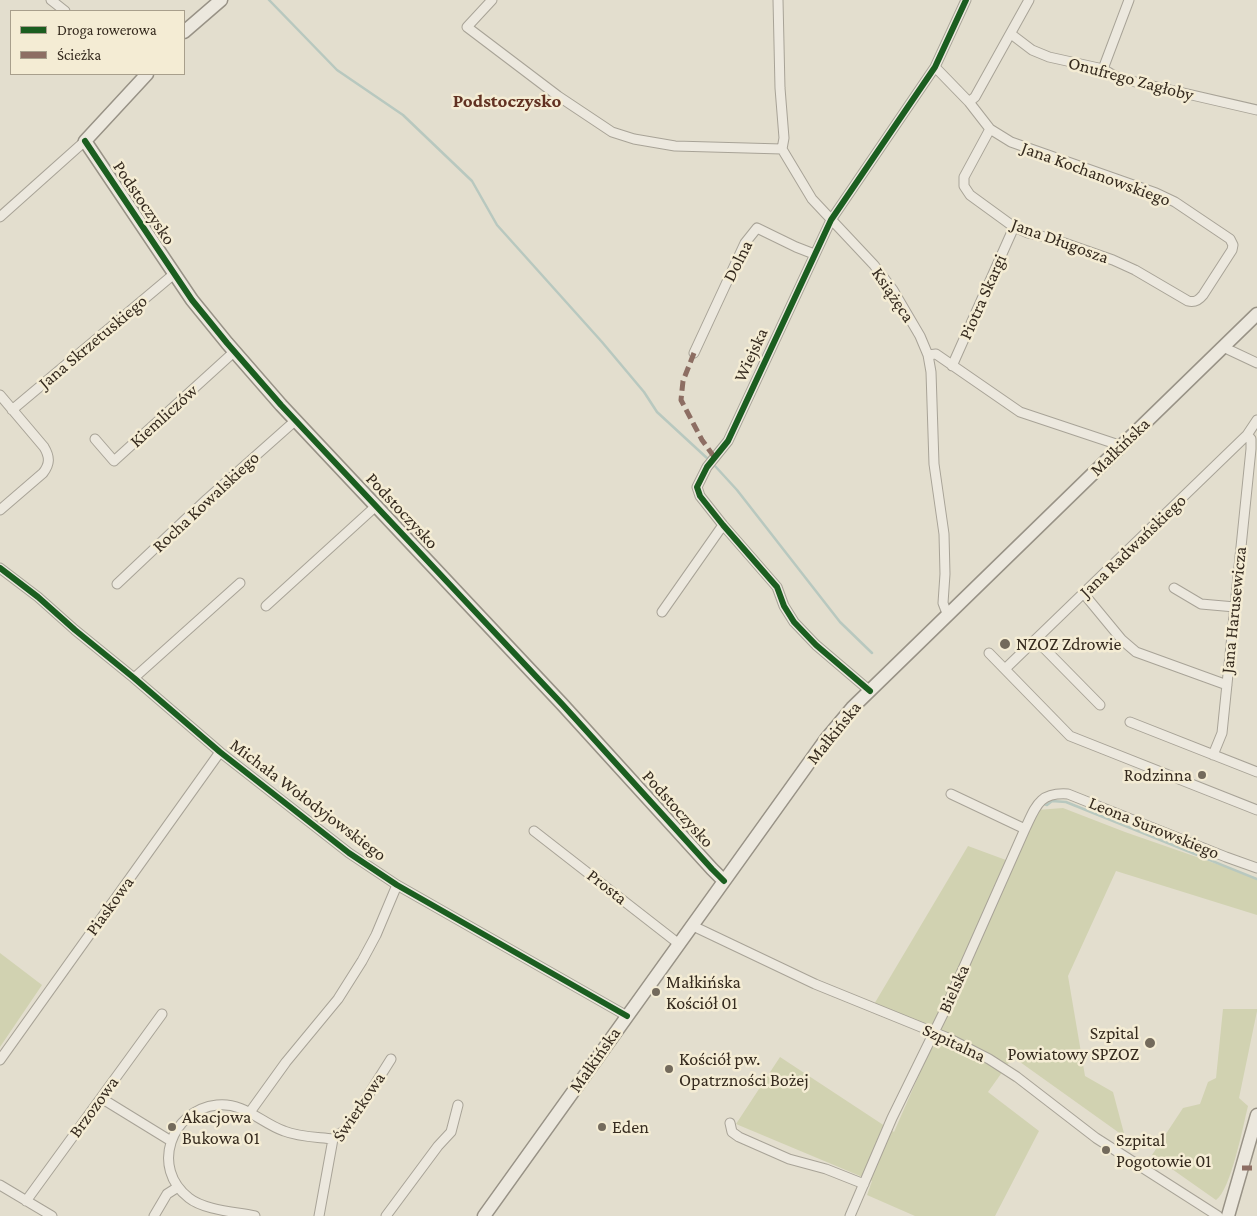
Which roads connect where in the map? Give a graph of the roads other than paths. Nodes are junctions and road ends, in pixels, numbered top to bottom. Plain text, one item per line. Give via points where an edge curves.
1 (51, 0) edge
2 (221, 0) edge
3 (492, 0) edge
4 (778, 0) edge
5 (966, 0) edge
6 (1029, 0) edge
7 (1129, 0) edge
8 (64, 10) edge
9 (185, 31) edge
10 (1011, 34) junction
11 (934, 67) junction
12 (1103, 69) junction
13 (144, 75) edge
14 (969, 102) junction
15 (1257, 110) edge
16 (990, 129) junction
17 (85, 141) junction
18 (782, 149) junction
19 (0, 217) edge
20 (831, 220) junction
21 (1014, 227) junction
22 (814, 254) junction
23 (174, 274) junction
24 (1193, 302) joint
25 (1257, 314) edge
26 (1224, 346) junction
27 (235, 351) junction
28 (694, 353) dead end
29 (928, 355) junction
30 (1257, 363) edge
31 (952, 366) junction
32 (0, 395) edge
33 (12, 410) junction
34 (296, 420) junction
35 (1257, 420) edge
36 (1247, 435) junction
37 (95, 439) dead end
38 (1122, 446) junction
39 (376, 506) junction
40 (0, 510) edge
41 (723, 525) junction
42 (0, 568) edge
43 (240, 583) dead end
44 (117, 584) dead end
45 (1174, 588) dead end
46 (1084, 594) junction
47 (266, 606) dead end
48 (1235, 607) junction
49 (662, 612) dead end
50 (948, 616) junction
51 (1036, 640) junction
52 (989, 653) dead end
53 (1005, 669) junction
54 (134, 678) junction
55 (1227, 685) junction
56 (870, 691) junction
57 (1100, 704) dead end
58 (1130, 722) dead end
59 (220, 752) junction
60 (1213, 755) junction
61 (1257, 772) edge
62 (951, 794) dead end
63 (1050, 795) joint
64 (1257, 810) edge
65 (1025, 829) junction
66 (534, 831) dead end
67 (1257, 868) edge
68 (724, 881) junction
69 (397, 884) junction
70 (693, 926) junction
71 (680, 944) junction
72 (162, 1014) dead end
73 (627, 1016) junction
74 (934, 1033) junction
75 (391, 1059) dead end
76 (0, 1060) edge
77 (101, 1098) junction
78 (458, 1105) dead end
79 (250, 1112) junction
80 (1257, 1115) edge
81 (730, 1123) dead end
82 (333, 1139) junction
83 (170, 1141) junction
84 (864, 1184) junction
85 (0, 1185) edge
86 (178, 1186) junction
87 (26, 1201) junction
88 (52, 1216) edge
89 (154, 1216) edge
90 (255, 1216) edge
91 (319, 1216) edge
92 (386, 1216) edge
93 (484, 1216) edge
94 (850, 1216) edge
95 (1218, 1216) edge
96 (1228, 1216) edge

1 - 8 street
2 - 9 street
3 - 18 street via 467,27 558,96 612,132 634,140 675,146
4 - 18 street
5 - 11 street, Wiejska
6 - 10 street
7 - 12 street
10 - 12 street, Onufrego Zagłoby via 1049,58
10 - 14 street
11 - 14 street, Jana Kochanowskiego
11 - 20 street, Wiejska
12 - 15 street, Onufrego Zagłoby via 1118,78
13 - 17 street
14 - 16 street, Jana Kochanowskiego
16 - 21 street, Jana Długosza via 964,177 964,186 970,195
16 - 24 street, Jana Kochanowskiego via 1011,142 1156,193 1230,239 1232,250 1204,295
17 - 19 street
17 - 23 street, Podstoczysko
18 - 20 street, Książęca via 812,199
20 - 22 street, Wiejska
20 - 29 street, Książęca via 874,265 892,290
21 - 24 street, Jana Długosza via 1105,257
21 - 31 street, Piotra Skargi
22 - 28 street, Dolna via 757,228 745,243
22 - 41 street, Wiejska via 728,441 707,467 698,487 700,496
23 - 27 street, Podstoczysko
23 - 33 street, Jana Skrzetuskiego
25 - 26 street, Małkińska
26 - 30 street
26 - 38 street, Małkińska
27 - 34 street, Podstoczysko
27 - 37 street, Kiemliczów via 114,461
29 - 31 street via 936,354
29 - 50 street, Książęca via 934,464 944,534 943,604
31 - 38 street via 1020,412
32 - 33 street
33 - 40 street via 44,447 48,464 43,473
34 - 39 street, Podstoczysko
34 - 44 street, Rocha Kowalskiego via 207,498
35 - 36 street, Jana Radwańskiego
36 - 46 street, Jana Radwańskiego
36 - 48 street, Jana Harusewicza via 1251,439 1251,449
38 - 50 street, Małkińska
39 - 47 street
39 - 68 street, Podstoczysko
41 - 49 street
41 - 56 street, Wiejska via 777,587 794,622
42 - 54 street, Michała Wołodyjowskiego
43 - 54 street
45 - 48 street via 1201,604
46 - 51 street, Jana Radwańskiego
46 - 55 street via 1136,652
48 - 55 street, Jana Harusewicza
50 - 56 street, Małkińska
51 - 53 street, Jana Radwańskiego
51 - 57 street
52 - 53 street
53 - 64 street via 1070,736
54 - 59 street, Michała Wołodyjowskiego
55 - 60 street, Jana Harusewicza via 1222,733
56 - 68 street, Małkińska via 826,739
58 - 60 street
59 - 69 street, Michała Wołodyjowskiego via 350,853
59 - 76 street, Piaskowa
60 - 61 street
62 - 65 street
63 - 65 street, Bielska via 1037,803
63 - 67 street, Leona Surowskiego via 1068,794
65 - 74 street, Bielska
66 - 71 street, Prosta
68 - 70 street, Małkińska
69 - 73 street, Michała Wołodyjowskiego
69 - 79 street via 365,957 328,1012
70 - 71 street, Małkińska
70 - 74 street, Szpitalna via 815,984
71 - 73 street, Małkińska
72 - 77 street, Brzozowa
73 - 93 street, Małkińska
74 - 84 street, Bielska
74 - 95 street, Szpitalna via 1004,1068 1102,1142
75 - 82 street, Świerkowa via 352,1121
77 - 83 street
77 - 87 street, Brzozowa
78 - 92 street via 451,1132
79 - 82 street via 285,1132
79 - 83 street via 226,1104 202,1108 182,1122
80 - 96 street
81 - 84 street via 732,1132 739,1137 789,1159
82 - 91 street, Świerkowa
83 - 86 street via 169,1165
84 - 94 street, Bielska
85 - 87 street
86 - 89 street via 167,1194
86 - 90 street via 186,1196 201,1205
87 - 88 street

